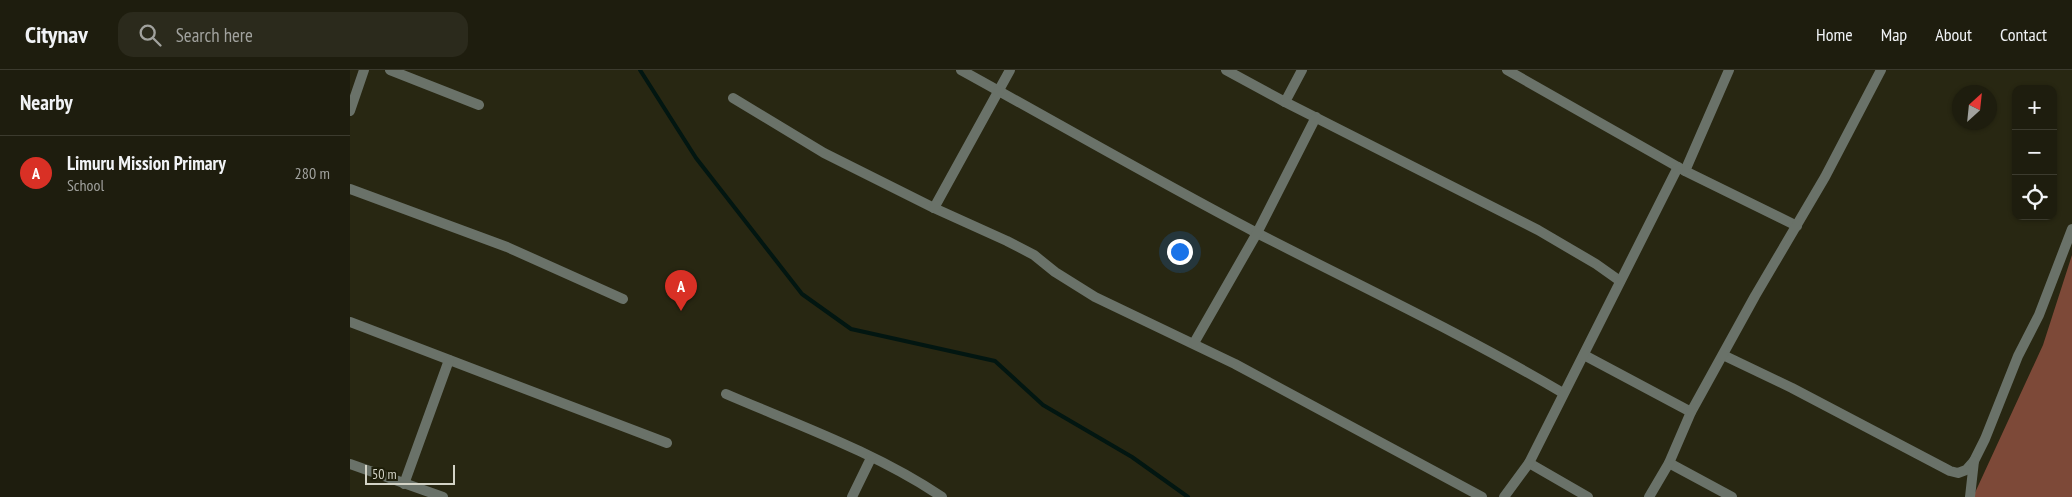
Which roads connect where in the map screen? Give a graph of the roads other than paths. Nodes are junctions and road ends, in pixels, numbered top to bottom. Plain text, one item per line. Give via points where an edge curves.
1 (364, 70) edge
2 (390, 70) edge
3 (961, 70) edge
4 (1010, 70) edge
5 (1226, 70) edge
6 (1302, 70) edge
7 (1508, 70) edge
8 (1729, 70) edge
9 (1880, 70) edge
10 (1000, 90) junction
11 (733, 98) dead end
12 (1286, 102) junction
13 (479, 105) dead end
14 (350, 111) edge
15 (1316, 118) junction
16 (1681, 169) junction
17 (350, 189) edge
18 (934, 208) junction
19 (1797, 226) junction
20 (2072, 229) edge
21 (1257, 233) junction
22 (1620, 281) junction
23 (623, 299) dead end
24 (350, 322) edge
25 (1194, 343) junction
26 (1584, 354) junction
27 (1723, 354) junction
28 (449, 360) junction
29 (1563, 393) junction
30 (726, 394) dead end
31 (1691, 412) junction
32 (667, 443) dead end
33 (871, 458) junction
34 (1974, 461) junction
35 (1530, 463) junction
36 (1669, 463) junction
37 (350, 464) edge
38 (404, 484) junction
39 (443, 497) edge
40 (852, 497) edge
41 (942, 497) edge
42 (1482, 497) edge
43 (1504, 497) edge
44 (1588, 497) edge
45 (1649, 497) edge
46 (1732, 497) edge
47 (1970, 497) edge

1 - 14 street
2 - 13 street
3 - 10 street
4 - 10 street
5 - 12 street
6 - 12 street
7 - 16 street
8 - 16 street
9 - 19 street
10 - 18 street
10 - 21 street via 1133,168
11 - 18 street via 824,153
12 - 15 street
15 - 21 street
15 - 22 street via 1538,230
16 - 19 street
16 - 22 street
17 - 23 street via 507,247
18 - 25 street via 1007,241 1095,297
19 - 27 street
20 - 34 street via 2039,315 2018,356
21 - 25 street
21 - 29 street
22 - 26 street
24 - 28 street
25 - 42 street
26 - 29 street
26 - 31 street
27 - 31 street
27 - 34 street via 1950,471 1966,470
28 - 32 street
28 - 38 street
29 - 35 street
30 - 33 street
31 - 36 street
33 - 40 street
33 - 41 street
34 - 47 street
35 - 43 street
35 - 44 street
36 - 45 street
36 - 46 street
37 - 38 street
38 - 39 street

